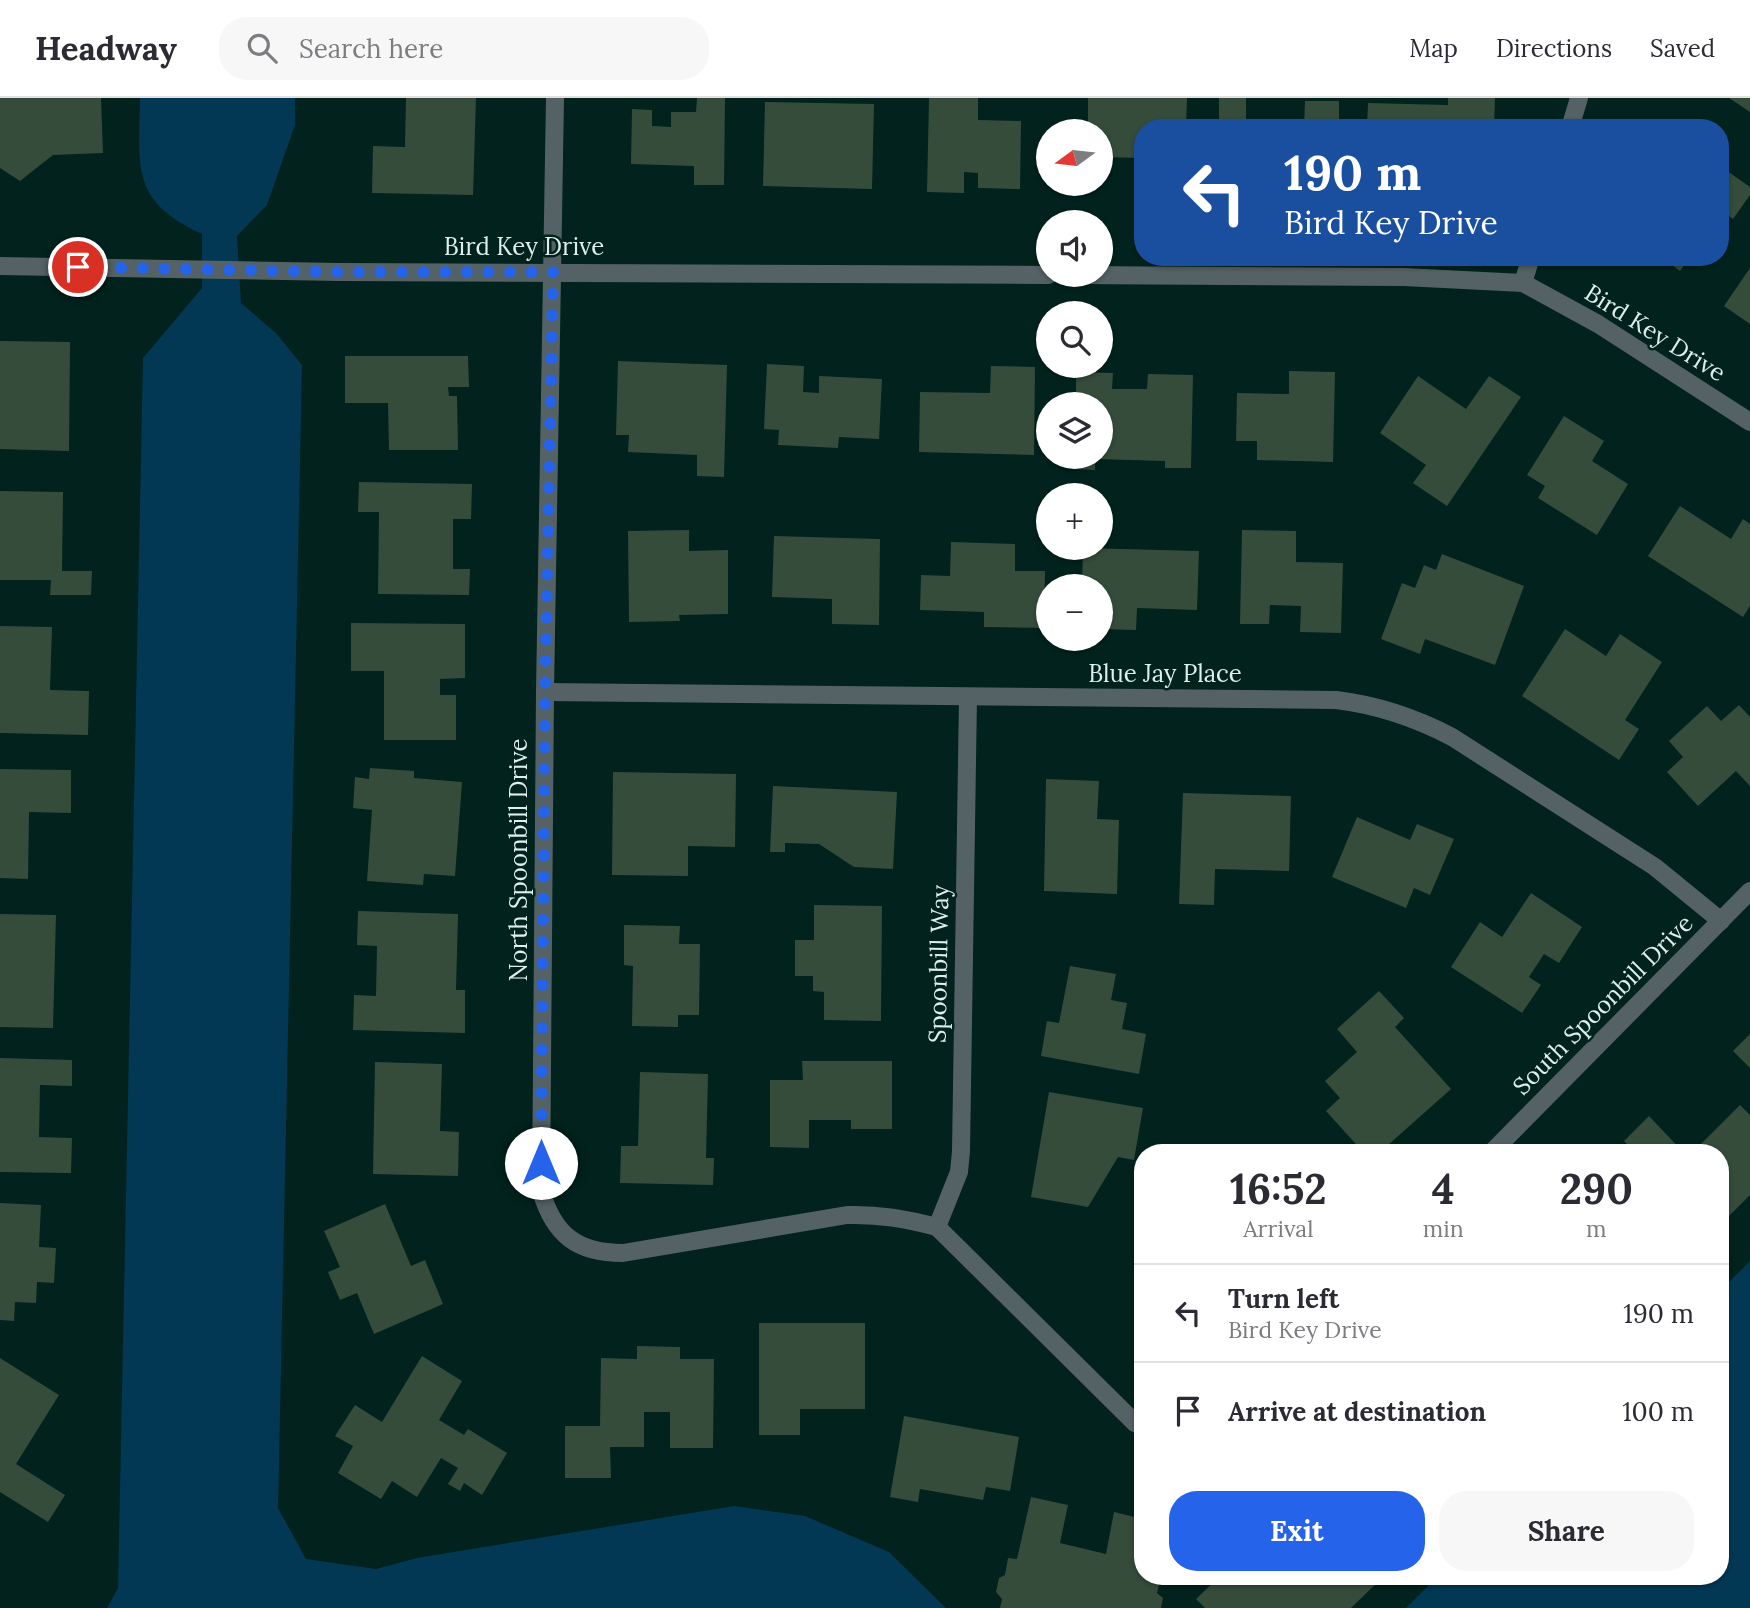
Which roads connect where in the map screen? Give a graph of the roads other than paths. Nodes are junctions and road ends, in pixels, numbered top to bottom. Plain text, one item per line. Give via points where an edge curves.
1 (555, 98) edge
2 (1579, 98) edge
3 (1573, 119) edge
4 (0, 266) edge
5 (1528, 266) edge
6 (553, 272) junction
7 (1036, 275) edge
8 (1113, 275) edge
9 (1523, 283) junction
10 (1750, 422) edge
11 (545, 692) junction
12 (968, 697) junction
13 (1750, 891) edge
14 (1721, 921) junction
15 (1500, 1144) edge
16 (937, 1227) junction
17 (1134, 1422) edge

1 - 6 street, North Spoonbill Drive
2 - 3 street
4 - 6 street, Bird Key Drive
5 - 9 street
6 - 7 street, Bird Key Drive
6 - 11 street, North Spoonbill Drive
8 - 9 street, Bird Key Drive via 1404,277
9 - 10 street, Bird Key Drive via 1598,324
11 - 12 street, Blue Jay Place
11 - 16 street, North Spoonbill Drive via 541,1191 560,1232 582,1247 623,1253 847,1215 900,1217
12 - 14 street, Blue Jay Place via 1336,700 1398,712 1452,737 1655,867
12 - 16 street, Spoonbill Way via 961,1151 959,1172
13 - 14 street, South Spoonbill Drive
14 - 15 street, South Spoonbill Drive
16 - 17 street

